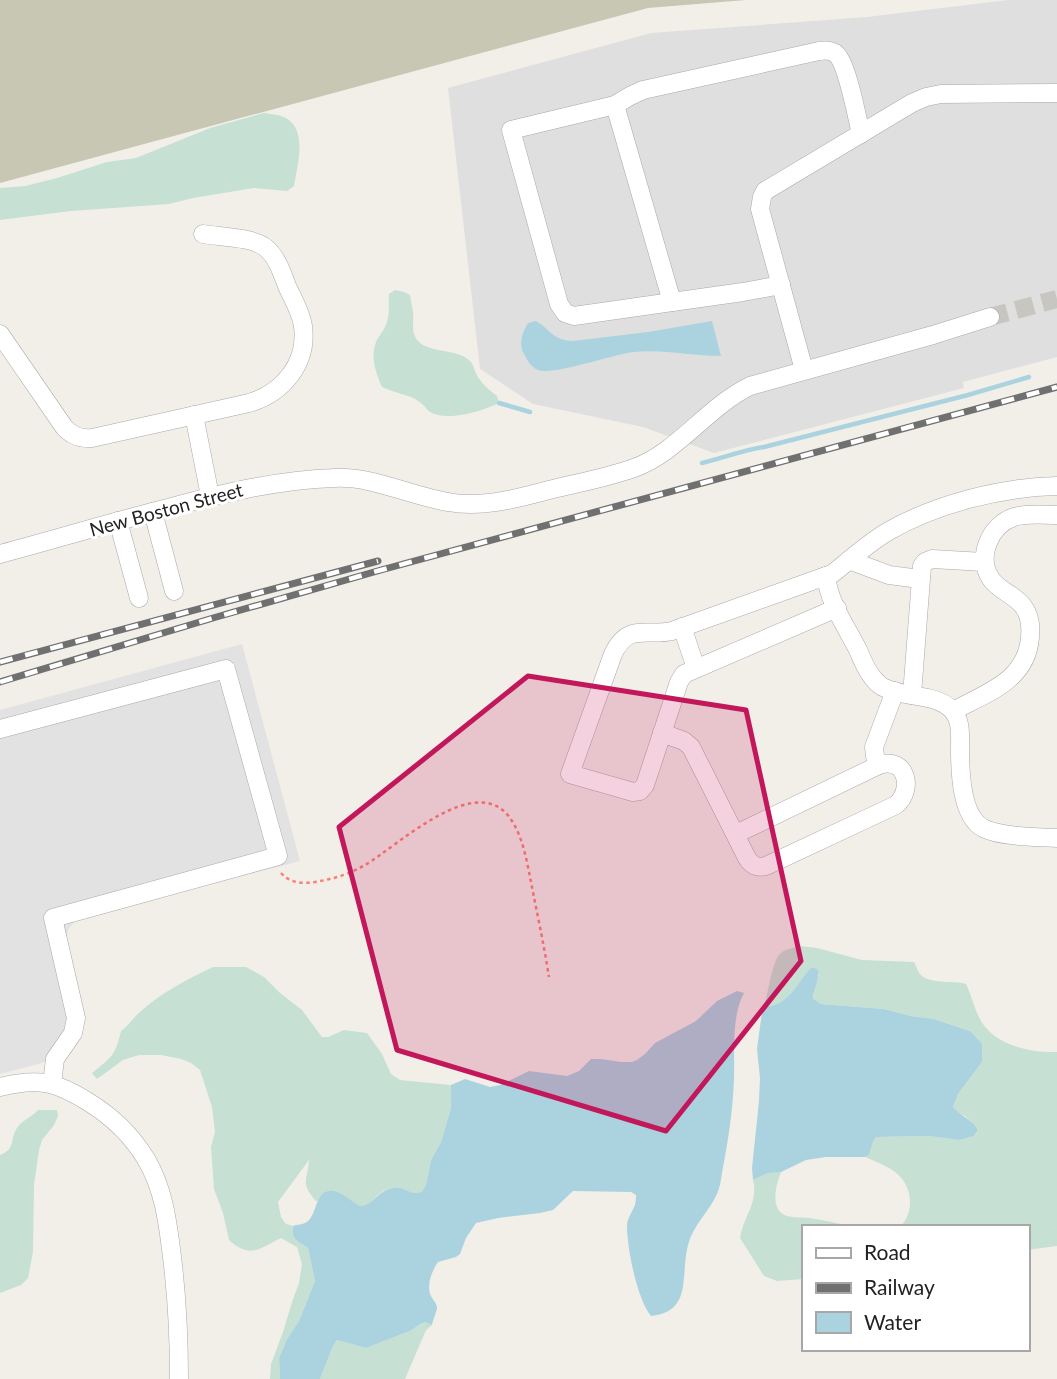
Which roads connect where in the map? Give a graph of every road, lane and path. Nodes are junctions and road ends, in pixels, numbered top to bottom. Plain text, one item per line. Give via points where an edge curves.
1 (1057, 93) edge
2 (615, 105) junction
3 (861, 134) junction
4 (204, 234) dead end
5 (781, 285) junction
6 (672, 302) junction
7 (990, 317) tunnel mouth
8 (0, 334) edge
9 (804, 370) junction
10 (194, 415) junction
11 (1057, 486) edge
12 (210, 496) junction
13 (153, 512) junction
14 (1057, 515) edge
15 (118, 521) junction
16 (0, 554) edge
17 (849, 559) junction
18 (984, 562) junction
19 (826, 576) junction
20 (920, 579) junction
21 (174, 591) dead end
22 (139, 598) dead end
23 (837, 608) junction
24 (682, 627) junction
25 (696, 668) junction
26 (904, 693) junction
27 (953, 712) junction
28 (0, 729) edge
29 (662, 733) junction
30 (879, 765) junction
31 (736, 834) junction
32 (1057, 838) edge
33 (273, 857) junction
34 (549, 977) dead end
35 (52, 1084) junction
36 (0, 1087) edge
37 (179, 1379) edge

1 - 3 street via 934,95
2 - 3 street via 643,90 828,50 844,67
2 - 6 street
2 - 6 street via 511,130 555,291 561,309 574,316
3 - 5 street via 770,187 762,197 760,209
4 - 10 street via 268,249 297,307 303,334 294,371 275,391 249,403
5 - 6 street
5 - 9 street
7 - 9 street, New Boston Street
8 - 10 street via 64,427 76,437 92,438
9 - 12 street, New Boston Street via 737,392 645,464 505,501 450,503 335,478
10 - 12 street
11 - 17 street via 994,494 920,514
12 - 13 street, New Boston Street
13 - 15 street, New Boston Street
13 - 21 street
14 - 18 street via 1022,516 1004,522 990,537
15 - 16 street, New Boston Street
15 - 22 street
17 - 19 street
17 - 20 street via 889,575
18 - 20 street via 932,559 922,566
18 - 27 street via 997,586 1023,605 1030,626 1029,648 1007,682
19 - 23 street
19 - 24 street
20 - 26 street
23 - 25 street
23 - 26 street via 873,679
24 - 25 street
24 - 29 street via 657,634 633,633 617,646 570,774 640,791
25 - 29 street via 680,679
26 - 27 street via 940,702
26 - 30 street via 874,747
27 - 32 street via 959,724 963,788 972,819 992,831
28 - 33 street via 226,669 278,856
29 - 31 street via 691,747
30 - 31 street
30 - 31 street via 895,764 904,774 904,795 894,807 765,867 751,863
33 - 34 path via 286,878 311,883 326,880 354,872 458,806 493,804 510,816 516,827
33 - 35 street via 52,918 76,1018 73,1032 55,1059
35 - 36 street via 36,1081
35 - 37 street via 106,1113 128,1133 147,1161 167,1215

